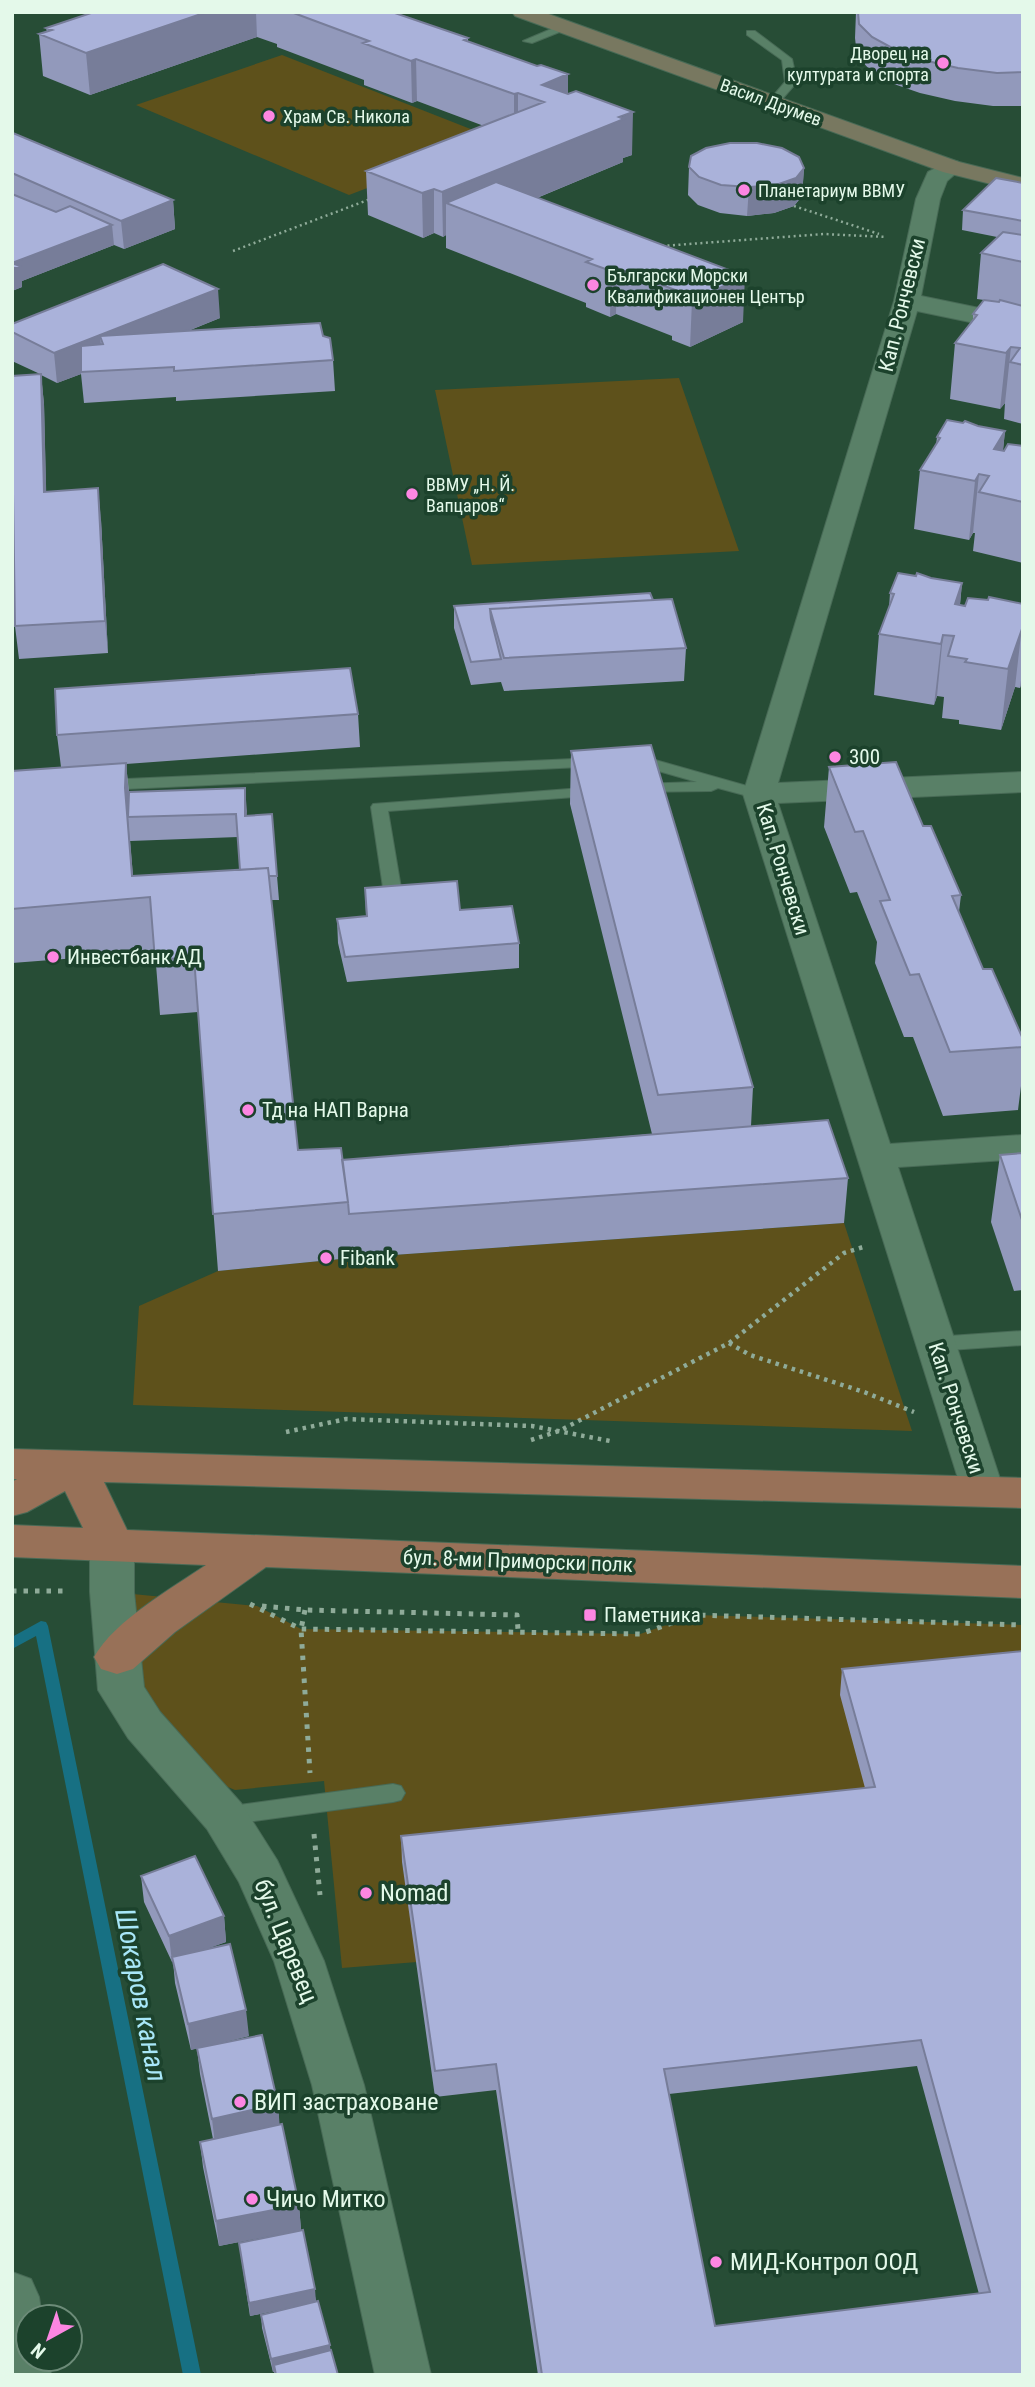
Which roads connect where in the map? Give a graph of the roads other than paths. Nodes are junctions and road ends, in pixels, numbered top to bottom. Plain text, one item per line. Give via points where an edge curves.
1 (522, 12) edge
2 (563, 27) junction
3 (751, 33) dead end
4 (528, 41) dead end
5 (773, 103) junction
6 (951, 167) junction
7 (1023, 185) edge
8 (907, 301) junction
9 (1023, 325) edge
10 (1023, 782) edge
11 (80, 786) edge
12 (746, 790) junction
13 (393, 894) edge
14 (1023, 1147) edge
15 (874, 1157) junction
16 (1023, 1338) edge
17 (935, 1344) junction
18 (12, 1464) edge
19 (75, 1466) junction
20 (1003, 1492) edge
21 (12, 1501) edge
22 (12, 1541) edge
23 (112, 1544) junction
24 (259, 1550) junction
25 (1023, 1582) edge
26 (117, 1657) junction
27 (393, 1793) dead end
28 (224, 1815) junction
29 (12, 2297) edge
30 (23, 2375) edge
31 (403, 2375) edge

1 - 2 street, Васил Друмев
2 - 4 lane
2 - 5 street, Васил Друмев
3 - 5 lane via 788,59 791,82
5 - 6 street, Васил Друмев
6 - 7 street, Васил Друмев
6 - 8 street, Кап. Рончевски via 936,177 928,199
8 - 9 street
8 - 12 street, Кап. Рончевски
10 - 12 street
11 - 12 lane via 641,761
12 - 13 lane via 618,790 379,807
12 - 15 street, Кап. Рончевски
14 - 15 street
15 - 17 street, Кап. Рончевски
16 - 17 lane
17 - 20 street, Кап. Рончевски via 964,1432
18 - 19 main road
19 - 20 main road
19 - 21 main road
19 - 23 main road
22 - 23 main road, бул. 8-ми Приморски полк
23 - 24 main road, бул. 8-ми Приморски полк
23 - 26 street, бул. Царевец
24 - 25 main road, бул. 8-ми Приморски полк
24 - 26 main road via 189,1597
26 - 28 street, бул. Царевец via 121,1690 144,1725
27 - 28 lane
28 - 31 street, бул. Царевец via 260,1874 299,1961 338,2085
29 - 30 street

